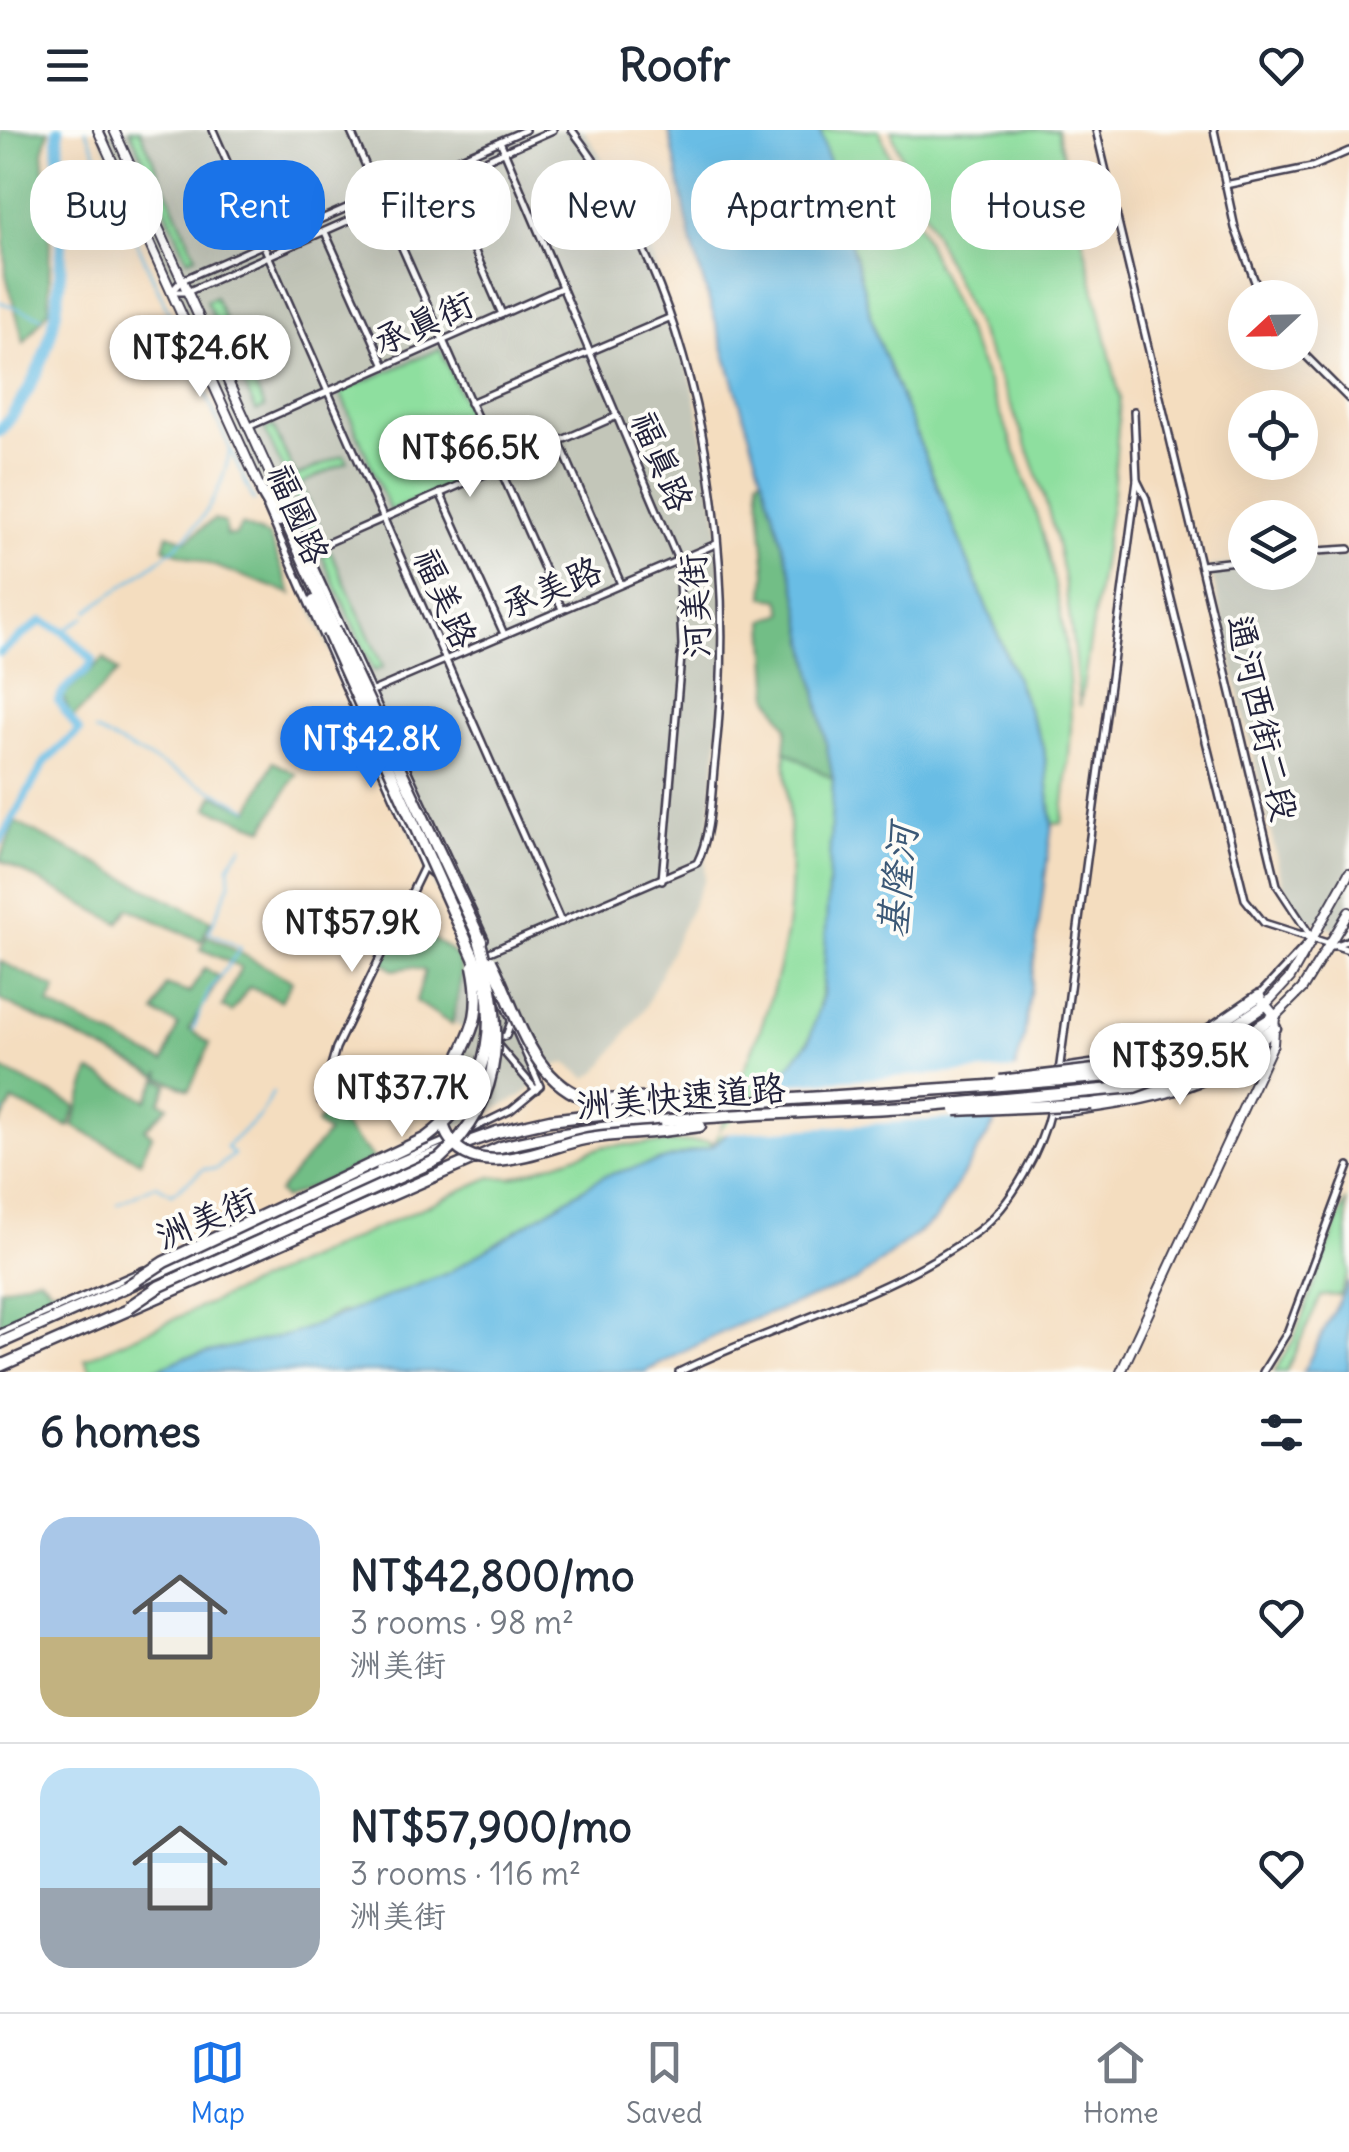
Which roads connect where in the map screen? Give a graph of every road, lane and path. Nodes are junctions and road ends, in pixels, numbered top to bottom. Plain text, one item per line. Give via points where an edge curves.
1 (98, 130) edge
2 (114, 130) edge
3 (213, 130) edge
4 (350, 130) edge
5 (524, 130) edge
6 (553, 130) edge
7 (572, 130) edge
8 (1096, 130) edge
9 (1214, 130) edge
10 (500, 141) junction
11 (1349, 151) edge
12 (504, 152) junction
13 (226, 160) edge
14 (363, 160) edge
15 (456, 160) edge
16 (485, 160) edge
17 (1225, 185) junction
18 (345, 221) edge
19 (325, 230) joint
20 (250, 250) edge
21 (266, 250) edge
22 (279, 250) edge
23 (403, 250) edge
24 (474, 250) edge
25 (268, 255) junction
26 (182, 280) junction
27 (1253, 280) edge
28 (562, 288) junction
29 (172, 292) junction
30 (187, 292) junction
31 (502, 314) junction
32 (669, 318) junction
33 (443, 340) junction
34 (590, 352) junction
35 (385, 366) junction
36 (1318, 368) edge
37 (328, 392) junction
38 (1349, 399) edge
39 (470, 403) junction
40 (1134, 411) dead end
41 (617, 416) junction
42 (248, 427) junction
43 (558, 442) junction
44 (499, 468) junction
45 (1137, 480) junction
46 (275, 486) junction
47 (262, 492) junction
48 (440, 494) junction
49 (383, 518) junction
50 (716, 544) junction
51 (1349, 549) edge
52 (309, 551) junction
53 (1318, 551) edge
54 (678, 560) junction
55 (1228, 562) edge
56 (1201, 564) junction
57 (620, 584) junction
58 (562, 609) junction
59 (331, 630) junction
60 (504, 634) junction
61 (446, 659) junction
62 (374, 690) junction
63 (350, 701) junction
64 (424, 866) junction
65 (1349, 872) edge
66 (662, 880) junction
67 (1349, 912) edge
68 (562, 922) junction
69 (473, 939) junction
70 (1314, 940) junction
71 (1349, 940) edge
72 (1331, 947) junction
73 (1349, 950) edge
74 (486, 954) junction
75 (474, 959) junction
76 (1262, 1001) junction
77 (512, 1020) junction
78 (1275, 1022) junction
79 (492, 1037) junction
80 (1059, 1068) junction
81 (536, 1090) junction
82 (753, 1099) junction
83 (321, 1102) dead end
84 (791, 1114) junction
85 (1050, 1114) junction
86 (1349, 1166) edge
87 (126, 1287) junction
88 (129, 1307) junction
89 (0, 1333) edge
90 (0, 1347) edge
91 (0, 1364) edge
92 (679, 1372) edge
93 (1121, 1372) edge
94 (1263, 1372) edge

1 - 29 street, 福國路
2 - 26 street, 福國路
3 - 13 street, 福美路
4 - 14 street
5 - 10 street
6 - 12 street
7 - 32 street, 河美街 via 620,203
8 - 56 street, 通河西街二段
9 - 17 street
10 - 12 street, 福真路
10 - 15 street
11 - 17 street via 1312,167
12 - 16 street
12 - 28 street, 福真路
17 - 27 street
18 - 19 street
19 - 35 street
20 - 26 street
21 - 25 street, 福美路
22 - 25 street
23 - 33 street
24 - 31 street
25 - 30 street
25 - 37 street, 福美路
26 - 29 street
26 - 30 street, 福國路
28 - 31 street, 承真街
28 - 34 street, 福真路
29 - 30 street
29 - 47 street, 福國路
30 - 42 street, 福國路
31 - 33 street, 承真街
32 - 34 street
32 - 50 street, 河美街 via 700,434
33 - 35 street, 承真街
33 - 39 street
34 - 39 street
34 - 41 street, 福真路
35 - 37 street, 承真街
36 - 38 street
37 - 42 street, 承真街
37 - 49 street, 福美路
39 - 44 street
40 - 45 street
41 - 43 street
41 - 54 street, 福真路
42 - 46 street, 福國路
43 - 44 street
43 - 57 street
44 - 48 street
44 - 58 street
45 - 70 street via 1246,900 1264,924
45 - 80 street
46 - 52 street, 福國路
46 - 59 highway
47 - 59 highway
47 - 63 street, 福國路
48 - 49 street
48 - 60 street
49 - 52 street
49 - 61 street, 福美路
50 - 54 street, 承美路
50 - 66 street, 河美街 via 722,676 708,816 697,863
51 - 53 street
52 - 62 street, 福國路
54 - 57 street, 承美路
54 - 66 street, 福真路 via 682,644
55 - 56 street
56 - 70 street, 通河西街二段 via 1278,885
57 - 58 street, 承美路
58 - 60 street, 承美路
59 - 69 highway, bridge
60 - 61 street, 承美路
61 - 62 street, 承美路
61 - 68 street, 福美路
62 - 63 street, 承美路
62 - 74 street via 481,925
63 - 64 street
64 - 75 street via 456,904
64 - 83 street via 336,1048
65 - 70 street
66 - 68 street, 河美街
67 - 72 street
68 - 74 street, 河美街
69 - 82 highway, bridge via 538,1059 565,1091 592,1100
69 - 84 highway, bridge via 476,1023 445,1091 442,1117 451,1141 469,1156 500,1160 590,1138
69 - 87 highway, bridge via 486,985 489,1043 456,1114 410,1148 164,1262
69 - 88 highway, bridge via 492,981 497,1058 485,1099 462,1137 439,1159 160,1286
70 - 72 street
70 - 76 street via 1290,978
71 - 72 street
72 - 73 street
72 - 78 street
74 - 75 street, 河美街
74 - 77 street
75 - 79 street via 475,1008
76 - 78 street
76 - 80 street via 1163,1048
76 - 82 highway, 洲美快速道路, bridge via 1195,1046 1120,1067 988,1086
77 - 79 street via 506,1036
77 - 81 street via 540,1083
78 - 84 highway, 洲美快速道路, bridge via 1206,1066 1134,1088
78 - 85 street via 1262,1044 1179,1090 1143,1102
78 - 93 street via 1270,1052
79 - 81 street
80 - 85 street
81 - 89 street, 洲美街 via 488,1123
82 - 87 highway, 洲美快速道路, bridge via 569,1117 444,1148
84 - 88 highway, 洲美快速道路, bridge via 638,1122 501,1148
85 - 92 street via 1021,1177 981,1230 897,1277
86 - 94 street via 1287,1332
87 - 90 highway, 洲美快速道路
88 - 91 highway, 洲美快速道路

